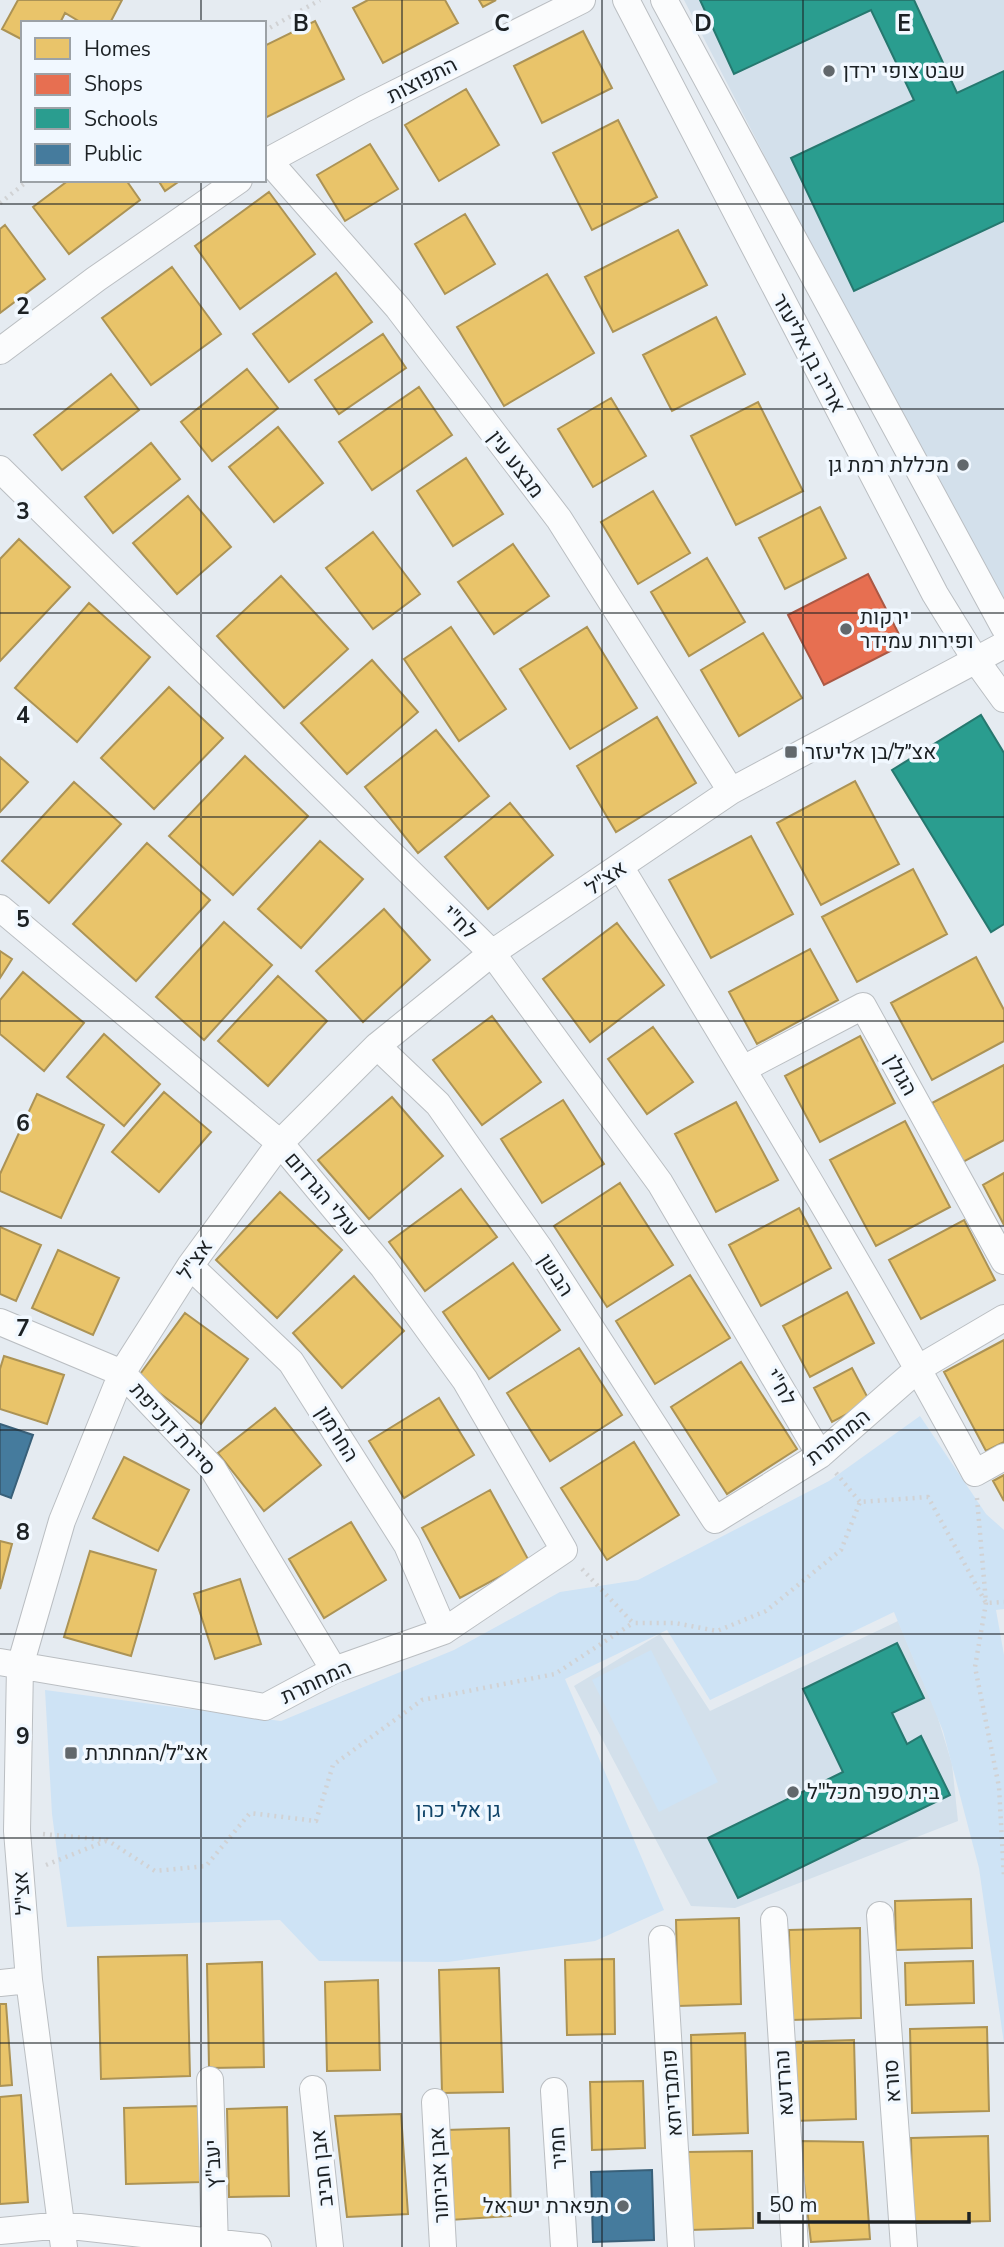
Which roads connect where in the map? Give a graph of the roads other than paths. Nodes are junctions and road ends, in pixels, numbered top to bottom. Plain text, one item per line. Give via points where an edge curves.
1 (582, 0) edge
2 (626, 0) edge
3 (664, 0) edge
4 (266, 162) edge
5 (236, 182) edge
6 (0, 351) edge
7 (0, 469) edge
8 (1004, 627) edge
9 (1004, 645) edge
10 (975, 659) junction
11 (1004, 699) edge
12 (731, 791) junction
13 (621, 868) junction
14 (0, 908) edge
15 (492, 953) junction
16 (377, 1046) junction
17 (743, 1069) junction
18 (280, 1143) junction
19 (1004, 1261) edge
20 (190, 1266) junction
21 (1004, 1318) edge
22 (0, 1322) edge
23 (919, 1368) junction
24 (122, 1373) junction
25 (820, 1455) junction
26 (1004, 1457) edge
27 (715, 1520) joint
28 (564, 1550) joint
29 (444, 1631) junction
30 (10, 1664) edge
31 (334, 1670) junction
32 (880, 1915) dead end
33 (774, 1920) dead end
34 (662, 1939) dead end
35 (29, 1980) junction
36 (0, 1983) edge
37 (210, 2080) dead end
38 (313, 2090) dead end
39 (554, 2091) dead end
40 (435, 2102) dead end
41 (0, 2231) edge
42 (63, 2236) edge
43 (215, 2245) edge
44 (258, 2247) edge
45 (330, 2247) edge
46 (443, 2247) edge
47 (564, 2247) edge
48 (681, 2247) edge
49 (795, 2247) edge
50 (904, 2247) edge

1 - 4 street, התפוצות
2 - 10 street, אריה בן אליעזר via 935,594
3 - 8 street, אריה בן אליעזר
4 - 12 street, מבצע עין via 398,308 559,519
5 - 6 street
7 - 15 street, לח"י
9 - 10 street, אצ"ל
10 - 11 street, אריה בן אליעזר
10 - 12 street, אצ"ל
12 - 13 street, אצ"ל
13 - 15 street, אצ"ל
13 - 17 street
14 - 18 street, עולי הגרדום
15 - 16 street, אצ"ל
15 - 25 street, לח"י via 660,1183
16 - 18 street, אצ"ל
16 - 27 street, הבשן via 438,1104 540,1249
17 - 19 street, הגולן via 863,1006
17 - 23 street
18 - 20 street, אצ"ל
18 - 28 street, עולי הגרדום via 383,1267 465,1380
20 - 24 street, אצ"ל
20 - 29 street, החרמון via 291,1362 407,1545
21 - 23 street
22 - 24 street, סיירת דוכיפת
23 - 25 street, המחתרת
23 - 26 street via 975,1473
24 - 30 street, אצ"ל
24 - 31 street, סיירת דוכיפת via 213,1469
25 - 27 street, המחתרת
28 - 29 street, המחתרת
29 - 31 street, המחתרת
30 - 31 street, המחתרת via 265,1707
30 - 35 street, אצ"ל
32 - 50 street, סורא
33 - 49 street, נהרדעא
34 - 48 street, פומבדיתא
35 - 36 street
35 - 42 street, אצ"ל
37 - 43 street, יעב"ץ
38 - 45 street, אבן חביב
39 - 47 street, חמיר
40 - 46 street, אבן אביתור
41 - 42 street
42 - 43 street
43 - 44 street

